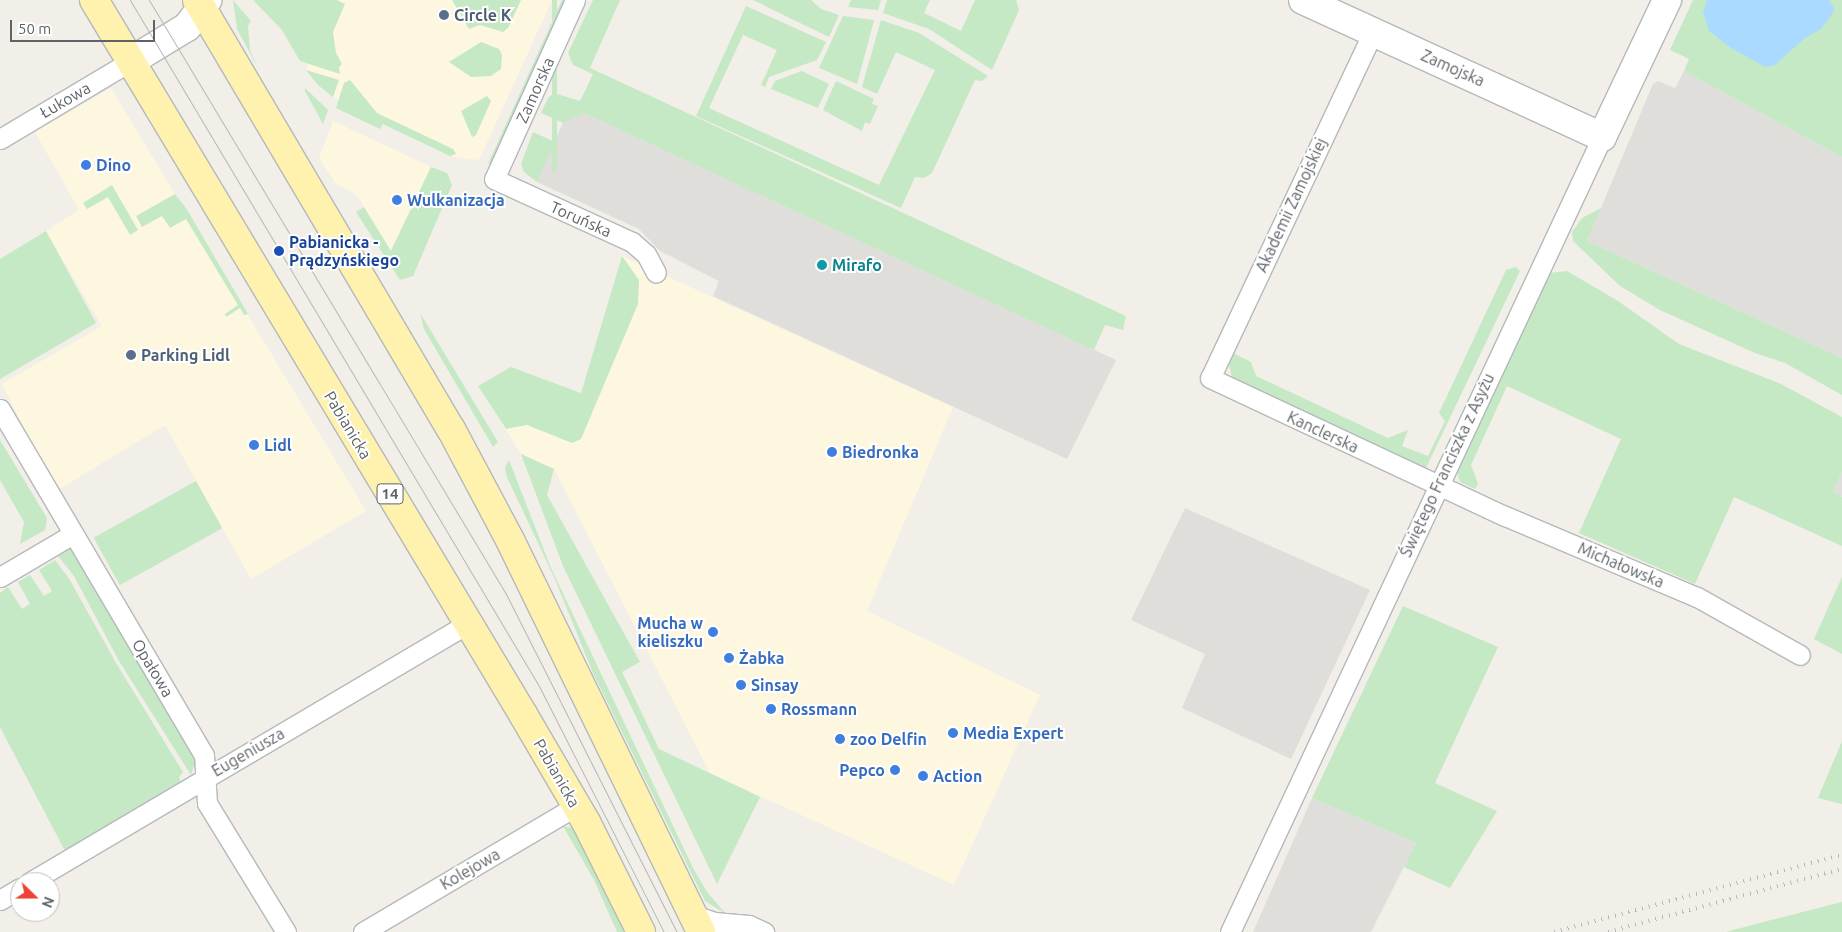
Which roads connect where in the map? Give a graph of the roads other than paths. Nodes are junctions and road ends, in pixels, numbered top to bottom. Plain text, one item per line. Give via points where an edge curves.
1 (94, 0) edge
2 (575, 0) edge
3 (1303, 0) edge
4 (1667, 0) edge
5 (202, 3) edge
6 (1373, 32) junction
7 (130, 61) junction
8 (1602, 137) junction
9 (0, 139) edge
10 (494, 179) joint
11 (656, 273) dead end
12 (1210, 378) joint
13 (0, 408) edge
14 (1437, 484) junction
15 (73, 534) junction
16 (0, 576) edge
17 (467, 624) junction
18 (1800, 655) dead end
19 (204, 777) junction
20 (576, 806) junction
21 (47, 872) edge
22 (696, 923) edge
23 (286, 932) edge
24 (363, 932) edge
25 (641, 932) edge
26 (764, 932) edge
27 (1230, 932) edge

1 - 7 main road, Pabianicka / 14
2 - 10 street, Zamorska
3 - 6 street, Zamojska
4 - 8 street, Świętego Franciszka z Asyżu
5 - 7 street via 188,27
5 - 22 main road via 451,429 510,540
6 - 8 street, Zamojska
6 - 12 street, Akademii Zamojskiej
7 - 9 street, Łukowa
7 - 17 main road, Pabianicka / 14
8 - 14 street, Świętego Franciszka z Asyżu
10 - 11 street, Toruńska via 632,242 646,254
12 - 14 street, Kanclerska
13 - 15 street, Opałowa
14 - 18 street, Michałowska via 1697,597
14 - 27 street, Świętego Franciszka z Asyżu
15 - 16 street
15 - 19 street, Opałowa via 204,755
17 - 19 street, Eugeniusza
17 - 20 main road, Pabianicka / 14
19 - 21 street, Eugeniusza
19 - 23 street, Opałowa via 207,803
20 - 24 street, Kolejowa
20 - 25 main road, Pabianicka / 14
22 - 26 street via 749,925

